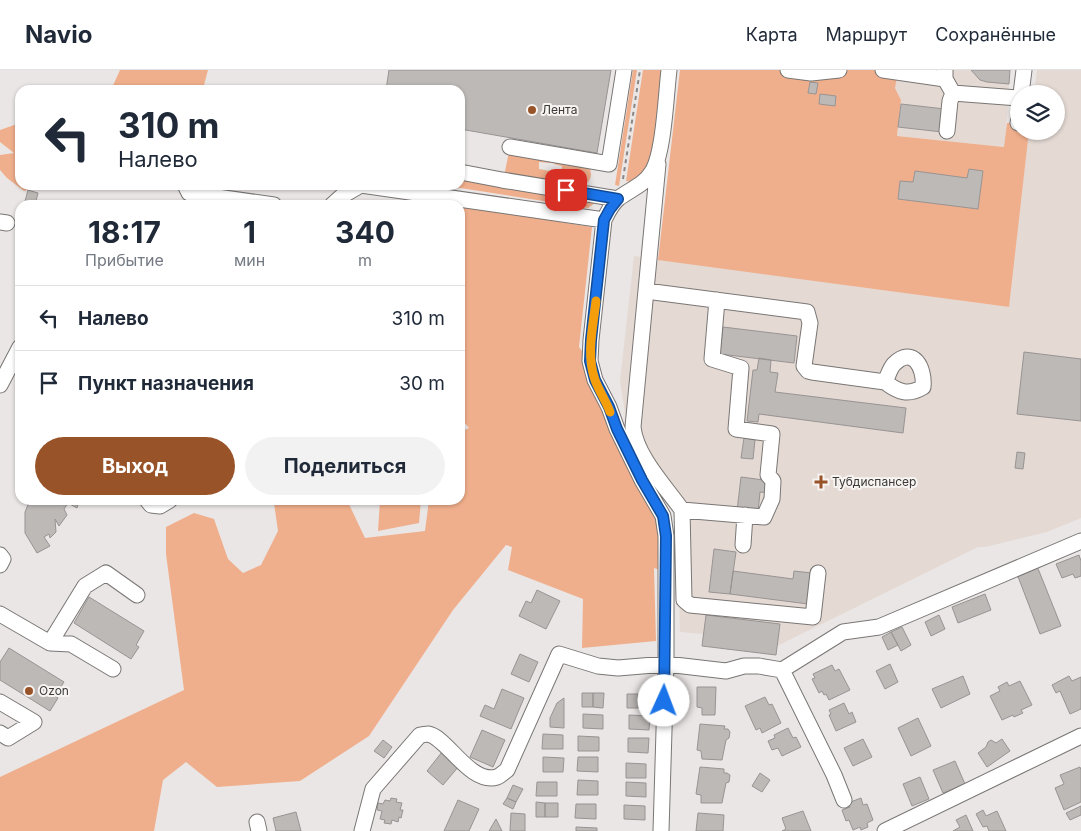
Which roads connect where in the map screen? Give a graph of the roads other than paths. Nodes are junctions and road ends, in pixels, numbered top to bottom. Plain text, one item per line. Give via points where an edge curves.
1 (624, 70) edge
2 (670, 70) edge
3 (788, 70) edge
4 (839, 70) edge
5 (883, 70) edge
6 (1024, 70) edge
7 (945, 75) edge
8 (1022, 85) edge
9 (953, 93) junction
10 (1010, 97) edge
11 (947, 131) dead end
12 (510, 147) dead end
13 (659, 157) junction
14 (465, 173) edge
15 (188, 190) edge
16 (352, 190) edge
17 (396, 190) edge
18 (619, 198) junction
19 (239, 200) edge
20 (338, 200) edge
21 (604, 220) junction
22 (646, 291) junction
23 (717, 300) junction
24 (15, 357) edge
25 (885, 382) dead end
26 (0, 386) edge
27 (682, 510) junction
28 (745, 515) junction
29 (1081, 541) edge
30 (743, 545) dead end
31 (0, 555) edge
32 (0, 565) edge
33 (818, 573) dead end
34 (138, 595) dead end
35 (1, 617) edge
36 (50, 644) junction
37 (666, 664) junction
38 (113, 669) dead end
39 (782, 670) junction
40 (0, 702) edge
41 (0, 733) edge
42 (1081, 736) edge
43 (844, 800) dead end
44 (362, 831) edge
45 (661, 831) edge
46 (885, 831) edge

1 - 12 street via 609,164
2 - 13 street
3 - 4 street via 811,73
5 - 7 street
6 - 8 street
7 - 9 street
9 - 10 street
9 - 11 street
13 - 18 street via 642,184
13 - 22 street
14 - 18 street
15 - 19 street via 189,193
16 - 20 street
17 - 21 street
18 - 21 street
21 - 37 street via 590,361 617,429 663,516 666,536
22 - 23 street
22 - 27 street via 634,440
23 - 25 street via 807,312 810,323 804,366 808,371
23 - 28 street via 712,359 742,368 736,429 772,434 768,475 773,481 772,499 764,517
24 - 26 street
27 - 28 street
27 - 33 street via 684,600 690,605 812,617
28 - 30 street
29 - 39 street via 879,627 842,632
31 - 32 street via 3,559
34 - 36 street via 106,573 85,586
35 - 36 street
36 - 38 street via 71,644
37 - 39 street via 726,671 744,666
37 - 44 street via 618,668 598,666 559,654 507,770 497,777 476,772 460,762 437,738 420,735 373,789
37 - 45 street
39 - 43 street
40 - 41 street via 34,722 8,738
42 - 46 street

